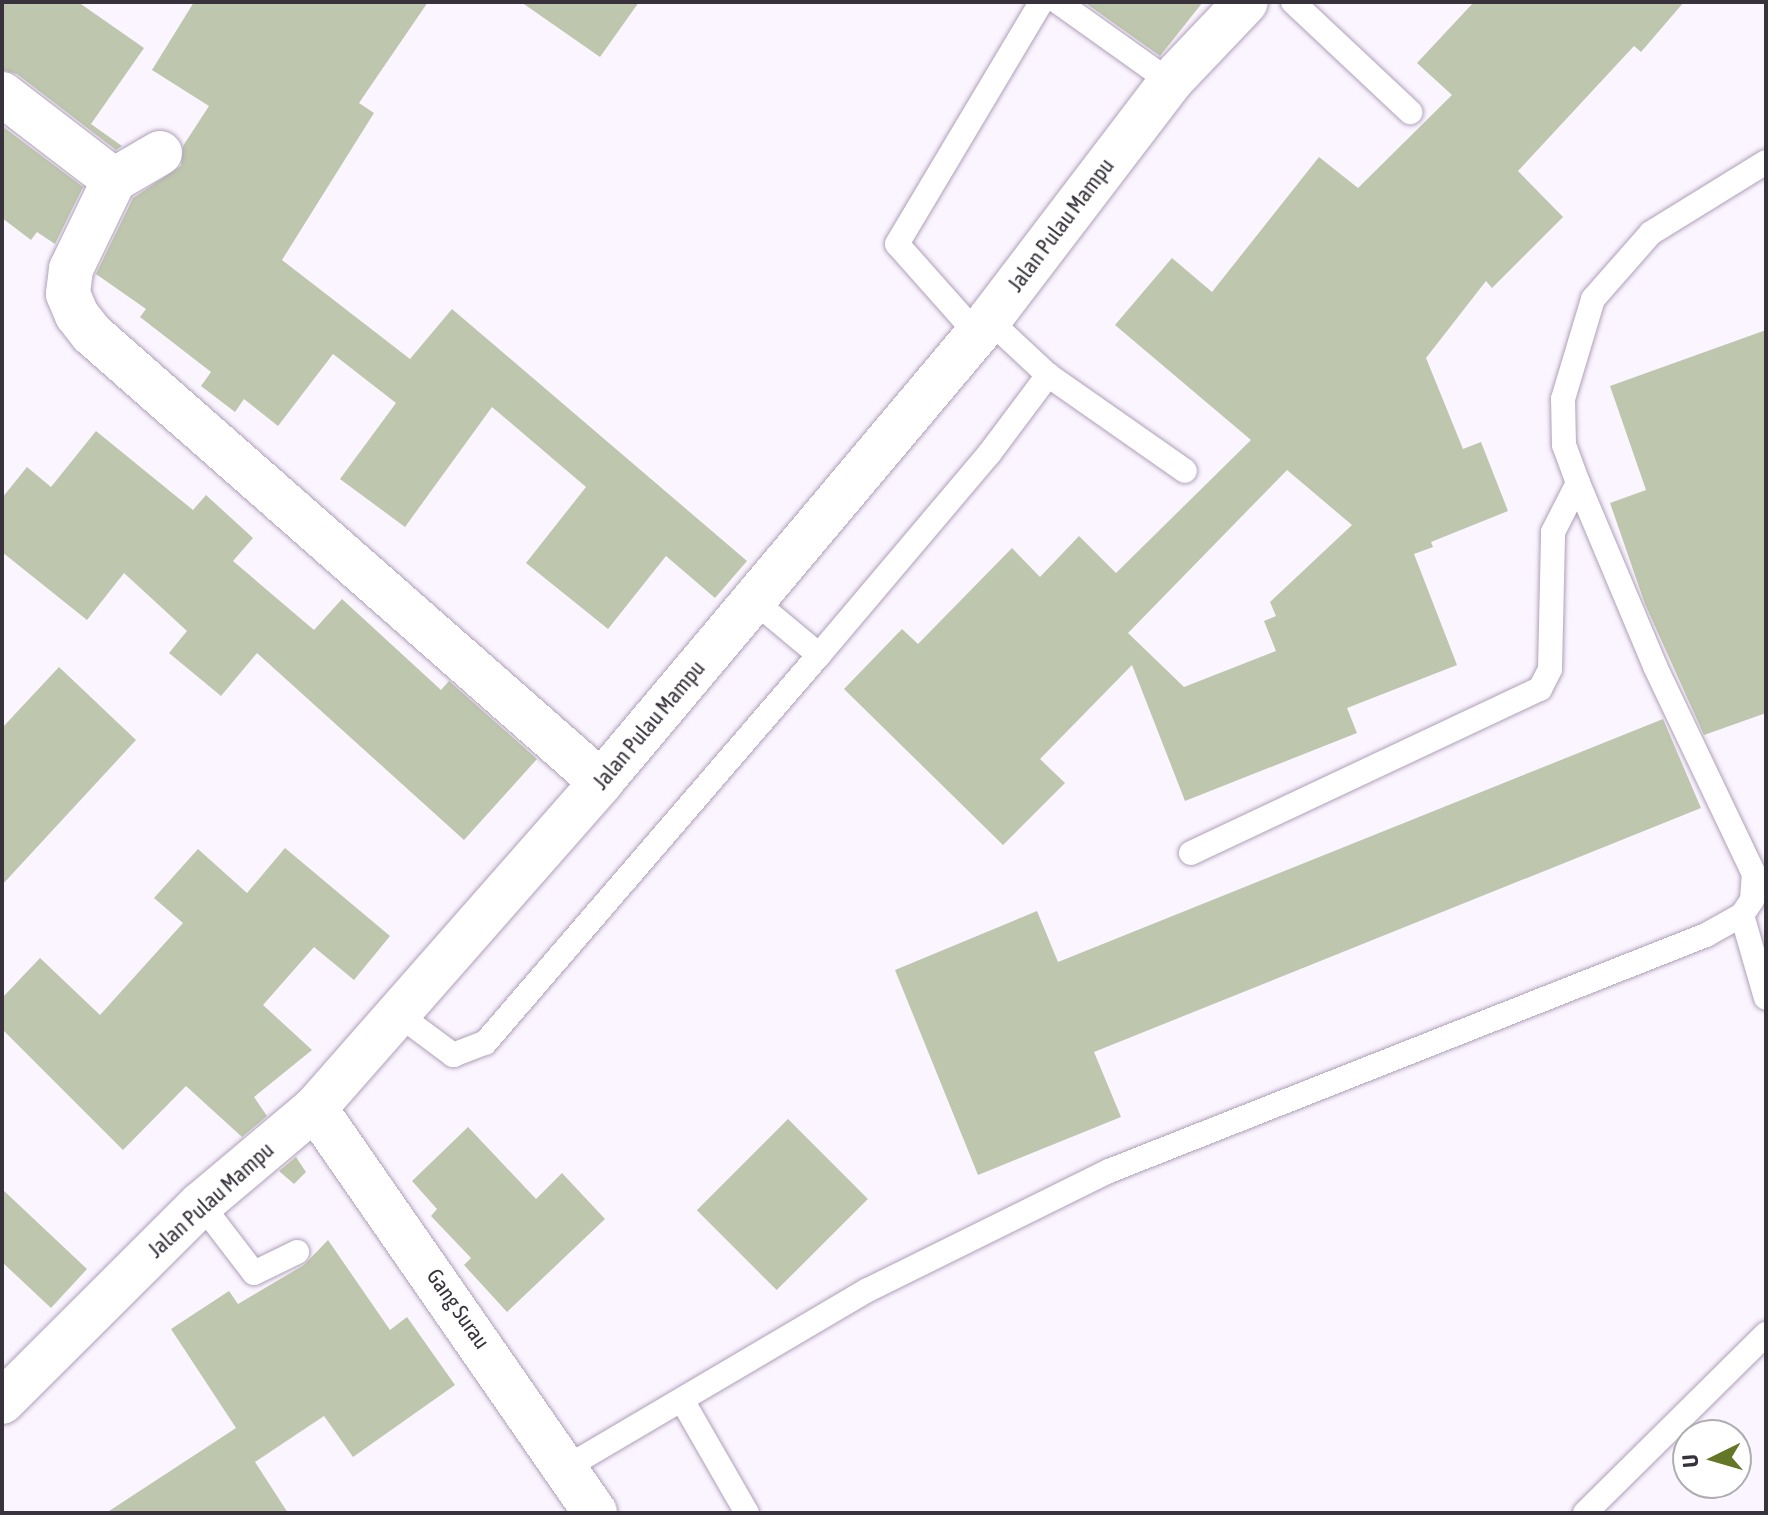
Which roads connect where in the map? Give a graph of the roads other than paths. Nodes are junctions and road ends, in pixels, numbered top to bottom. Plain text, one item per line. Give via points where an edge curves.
1 (1041, 2) edge
2 (1058, 2) edge
3 (1246, 2) edge
4 (1293, 2) edge
5 (1170, 82) junction
6 (2, 94) edge
7 (1410, 112) dead end
8 (160, 153) dead end
9 (1766, 162) edge
10 (114, 180) junction
11 (983, 327) junction
12 (1048, 375) junction
13 (1185, 471) dead end
14 (1578, 483) junction
15 (753, 600) junction
16 (819, 655) junction
17 (601, 782) junction
18 (1191, 853) dead end
19 (1742, 915) junction
20 (1766, 998) edge
21 (398, 1014) junction
22 (315, 1108) junction
23 (201, 1204) junction
24 (297, 1252) dead end
25 (1766, 1334) edge
26 (682, 1400) junction
27 (2, 1402) edge
28 (567, 1467) junction
29 (595, 1513) edge
30 (747, 1513) edge
31 (1585, 1513) edge

1 - 11 lane via 897,244
2 - 5 lane
3 - 5 street, Jalan Pulau Mampu
4 - 7 lane
5 - 11 street, Jalan Pulau Mampu
6 - 10 street
8 - 10 street
9 - 14 lane via 1651,233 1593,299 1563,399 1564,445
10 - 17 street via 71,269 68,294 92,334
11 - 12 lane
11 - 15 street, Jalan Pulau Mampu
12 - 13 lane
12 - 16 lane via 989,454
14 - 18 lane via 1553,532 1550,669 1540,689
14 - 19 lane via 1655,666 1754,874 1752,900
15 - 16 lane
15 - 17 street, Jalan Pulau Mampu
16 - 21 lane via 485,1043 453,1055
17 - 21 street, Jalan Pulau Mampu
19 - 20 lane
19 - 26 lane via 1706,935 1109,1171 868,1290
21 - 22 street, Jalan Pulau Mampu
22 - 23 street, Jalan Pulau Mampu
22 - 28 street, Gang Surau
23 - 24 lane via 254,1273
23 - 27 street, Jalan Pulau Mampu
25 - 31 lane
26 - 28 lane
26 - 30 lane
28 - 29 street, Gang Surau

